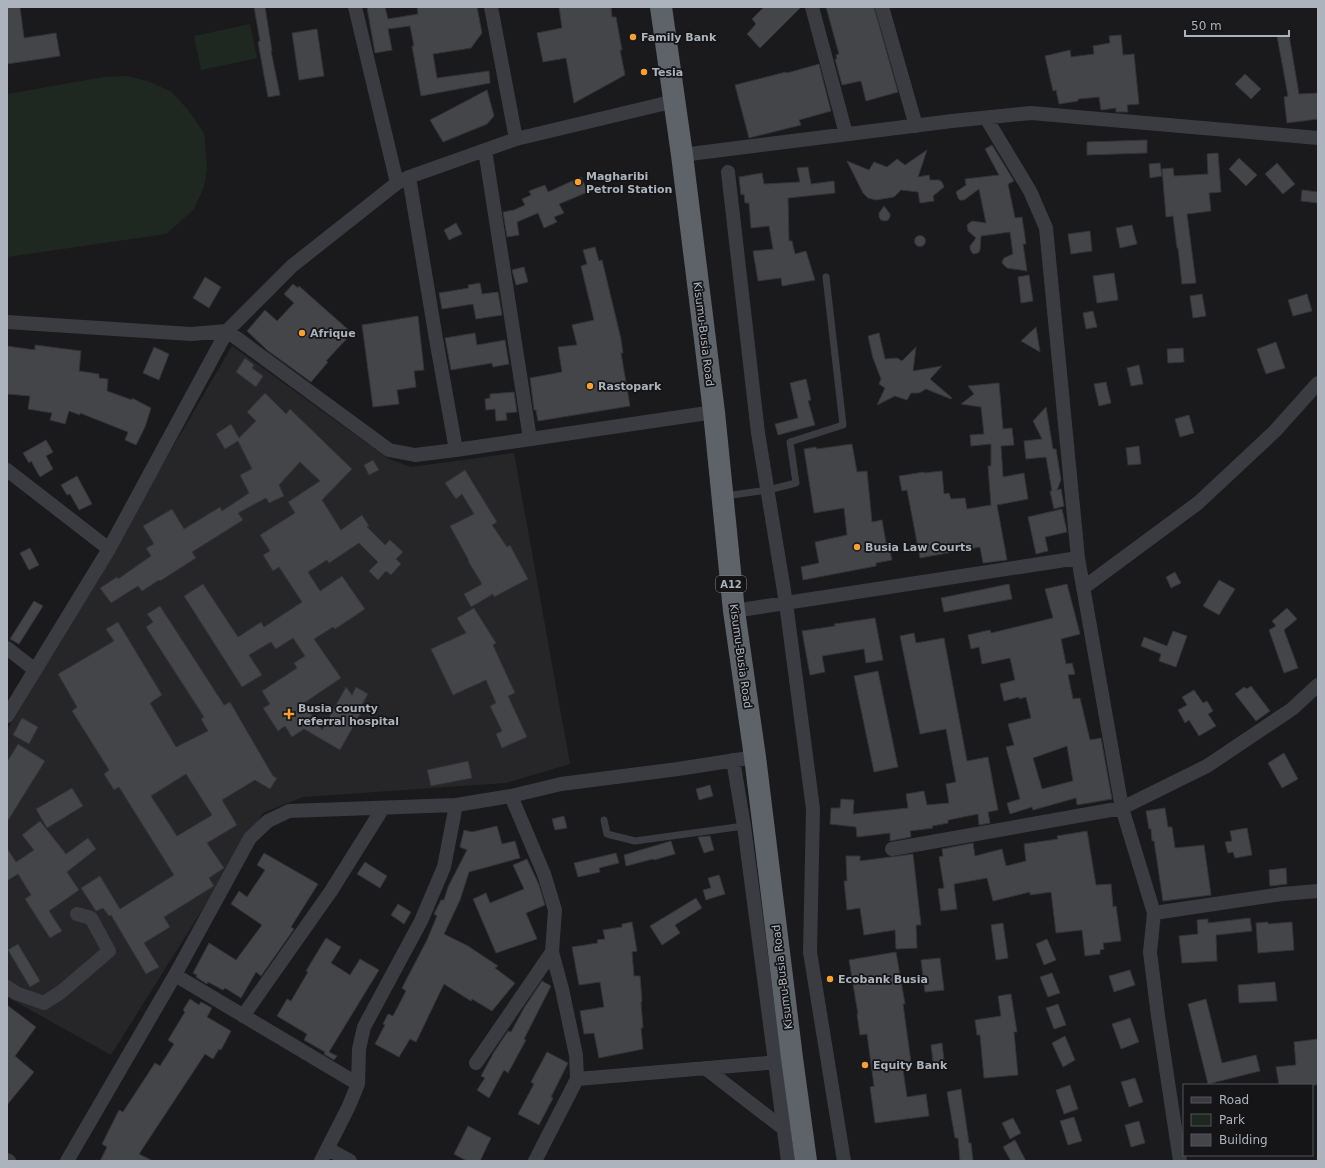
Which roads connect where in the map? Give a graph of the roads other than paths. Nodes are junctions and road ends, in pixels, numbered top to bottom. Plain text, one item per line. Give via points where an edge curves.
1 (355, 7) edge
2 (491, 7) edge
3 (661, 7) edge
4 (812, 7) edge
5 (882, 7) edge
6 (675, 102) junction
7 (986, 118) junction
8 (916, 126) junction
9 (846, 134) junction
10 (1318, 138) edge
11 (516, 139) junction
12 (485, 150) junction
13 (682, 155) junction
14 (728, 172) dead end
15 (403, 180) junction
16 (826, 277) dead end
17 (7, 322) edge
18 (227, 331) junction
19 (1318, 383) edge
20 (714, 412) junction
21 (530, 439) junction
22 (456, 450) junction
23 (7, 470) edge
24 (768, 490) junction
25 (723, 496) junction
26 (109, 549) junction
27 (1078, 558) junction
28 (1083, 588) junction
29 (786, 603) junction
30 (734, 611) junction
31 (7, 648) edge
32 (35, 670) junction
33 (1318, 685) edge
34 (7, 716) edge
35 (755, 757) junction
36 (733, 760) junction
37 (511, 796) junction
38 (456, 805) junction
39 (383, 808) junction
40 (1122, 808) junction
41 (604, 820) dead end
42 (744, 826) junction
43 (892, 849) dead end
44 (1318, 891) edge
45 (1154, 913) junction
46 (77, 914) dead end
47 (552, 952) junction
48 (175, 975) junction
49 (7, 987) edge
50 (243, 1016) junction
51 (783, 1060) junction
52 (476, 1063) dead end
53 (705, 1068) junction
54 (577, 1079) junction
55 (358, 1084) junction
56 (784, 1129) junction
57 (328, 1149) junction
58 (68, 1161) edge
59 (321, 1161) edge
60 (350, 1161) edge
61 (534, 1161) edge
62 (788, 1161) edge
63 (806, 1161) edge
64 (844, 1161) edge
65 (1180, 1161) edge

1 - 15 street
2 - 11 street
3 - 6 highway, Kisumu-Busia Road / A12
4 - 9 street
5 - 8 street
6 - 11 street
6 - 13 highway, Kisumu-Busia Road / A12
7 - 8 street
7 - 10 street via 1031,113
7 - 27 street via 1030,191 1046,228
8 - 9 street
9 - 13 street
11 - 12 street
12 - 15 street
12 - 21 street
13 - 20 highway, Kisumu-Busia Road / A12
14 - 24 street via 758,433
15 - 18 street via 292,266
15 - 22 street
16 - 24 lane via 843,425 790,442 796,483
17 - 18 street via 191,334
18 - 22 street via 389,450 415,455
18 - 26 street
19 - 28 street via 1276,431 1198,503
20 - 21 street
20 - 25 highway, Kisumu-Busia Road / A12
21 - 22 street
23 - 26 street
24 - 25 lane
24 - 29 street
25 - 30 highway, Kisumu-Busia Road / A12
26 - 32 street
27 - 28 street
27 - 29 street
28 - 40 street
29 - 30 street
29 - 64 street via 813,809 810,952
30 - 35 highway, Kisumu-Busia Road / A12
31 - 32 street
32 - 34 street
33 - 40 street via 1292,709 1207,766
35 - 36 street
35 - 51 highway, Kisumu-Busia Road / A12
36 - 37 street via 561,784
36 - 42 street
37 - 38 street
37 - 47 street via 544,874 555,910
38 - 39 street
38 - 55 street via 444,867 421,921 364,1027 359,1049
39 - 48 street via 289,811 268,821 250,838
39 - 50 street via 331,891
40 - 43 street
40 - 45 street
41 - 42 lane via 607,834 635,841
42 - 51 street
44 - 45 street
45 - 65 street via 1150,952
46 - 49 street via 91,918 109,951 61,992 44,1003
47 - 52 street
47 - 54 street via 576,1055
48 - 50 street
48 - 58 street
50 - 55 street
51 - 53 street
51 - 56 street
51 - 63 highway, Kisumu-Busia Road / A12
53 - 54 street
53 - 56 street
54 - 61 street
55 - 57 street
56 - 62 street
57 - 59 street
57 - 60 street

